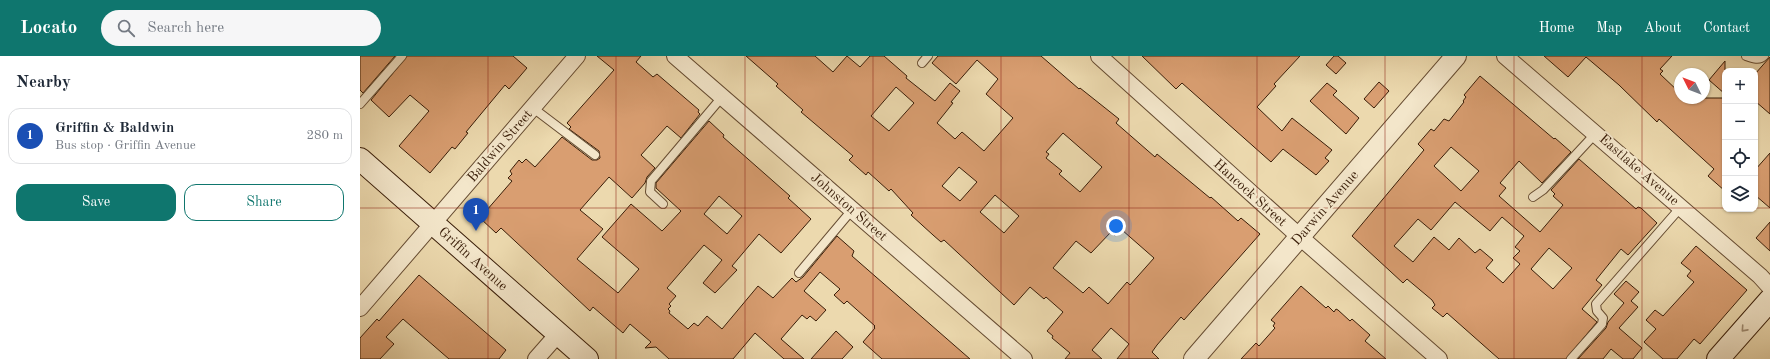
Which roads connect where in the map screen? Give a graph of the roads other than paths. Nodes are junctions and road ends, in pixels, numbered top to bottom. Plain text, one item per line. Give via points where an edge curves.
1 (402, 56) edge
2 (577, 56) edge
3 (675, 56) edge
4 (928, 56) edge
5 (1099, 56) edge
6 (1456, 56) edge
7 (1505, 56) edge
8 (1746, 56) edge
9 (1764, 56) edge
10 (922, 63) dead end
11 (722, 97) junction
12 (360, 104) edge
13 (533, 108) junction
14 (1596, 133) junction
15 (594, 155) dead end
16 (360, 159) edge
17 (1533, 197) dead end
18 (663, 204) dead end
19 (1681, 207) junction
20 (852, 210) junction
21 (434, 223) junction
22 (1300, 238) junction
23 (798, 273) dead end
24 (1770, 287) edge
25 (1770, 300) edge
26 (360, 308) edge
27 (558, 334) junction
28 (536, 359) edge
29 (587, 359) edge
30 (1024, 359) edge
31 (1194, 359) edge
32 (1439, 359) edge
33 (1570, 359) edge
34 (1718, 359) edge

1 - 12 lane
2 - 13 street, Baldwin Street
3 - 11 street, Johnston Street
4 - 10 lane
5 - 22 street, Hancock Street
6 - 22 street, Darwin Avenue
7 - 14 street, Eastlake Avenue
8 - 9 lane via 1754,59
11 - 18 lane via 651,181 650,192
11 - 20 street, Johnston Street
13 - 15 lane
13 - 21 street, Baldwin Street
14 - 17 lane via 1543,190
14 - 19 street, Eastlake Avenue
16 - 21 main road, Griffin Avenue
19 - 24 street, Eastlake Avenue
19 - 33 lane via 1596,304 1604,318 1602,324
20 - 23 lane
20 - 30 street, Johnston Street
21 - 26 street, Baldwin Street
21 - 27 main road, Griffin Avenue
22 - 31 street, Darwin Avenue
22 - 32 street, Hancock Street
25 -> 34 main road
27 - 28 street
27 - 29 main road, Griffin Avenue

